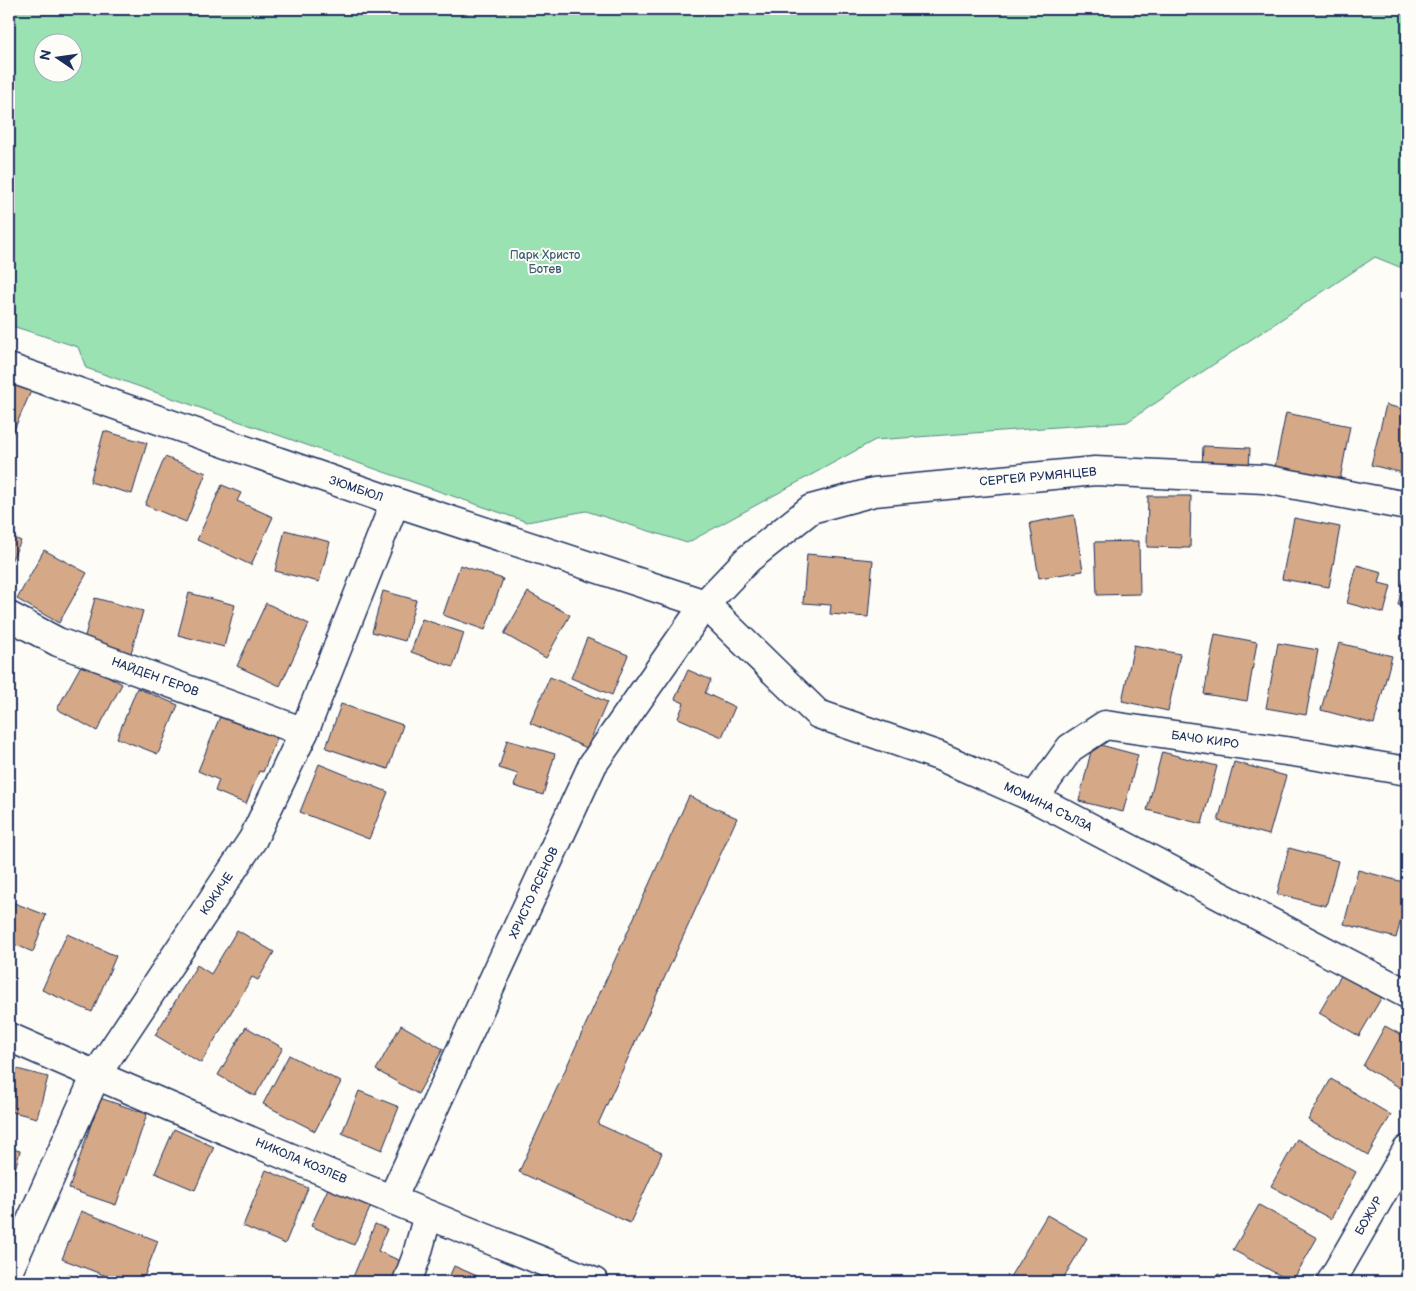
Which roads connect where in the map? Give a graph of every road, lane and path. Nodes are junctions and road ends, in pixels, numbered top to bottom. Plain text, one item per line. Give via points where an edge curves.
1 (9, 368) edge
2 (395, 502) junction
3 (1407, 506) edge
4 (705, 604) junction
5 (9, 616) edge
6 (304, 732) junction
7 (1407, 771) edge
8 (1034, 798) junction
9 (1407, 994) edge
10 (9, 1036) edge
11 (96, 1075) junction
12 (1407, 1150) edge
13 (392, 1199) junction
14 (428, 1215) junction
15 (9, 1270) edge
16 (407, 1282) edge
17 (594, 1282) edge
18 (1331, 1282) edge

1 - 2 street, ЗЮМБЮЛ
2 - 4 street, ЗЮМБЮЛ
2 - 6 street, КОКИЧЕ
3 - 4 street, СЕРГЕЙ РУМЯНЦЕВ via 1264,480 1096,471 874,492 811,509 748,560
4 - 8 street, МОМИНА СЪЛЗА via 818,714 939,756
4 - 13 street, ХРИСТО ЯСЕНОВ via 593,764
5 - 6 street, НАЙДЕН ГЕРОВ via 58,642
6 - 11 street, КОКИЧЕ via 253,839
7 - 8 street, БАЧО КИРО via 1105,725 1070,748
8 - 9 street, МОМИНА СЪЛЗА
10 - 11 street, НИКОЛА КОЗЛЕВ
11 - 13 street, НИКОЛА КОЗЛЕВ
11 - 15 street, КОКИЧЕ
12 - 18 street, БОЖУР
13 - 14 street, НИКОЛА КОЗЛЕВ
14 - 16 street
14 - 17 street, НИКОЛА КОЗЛЕВ

